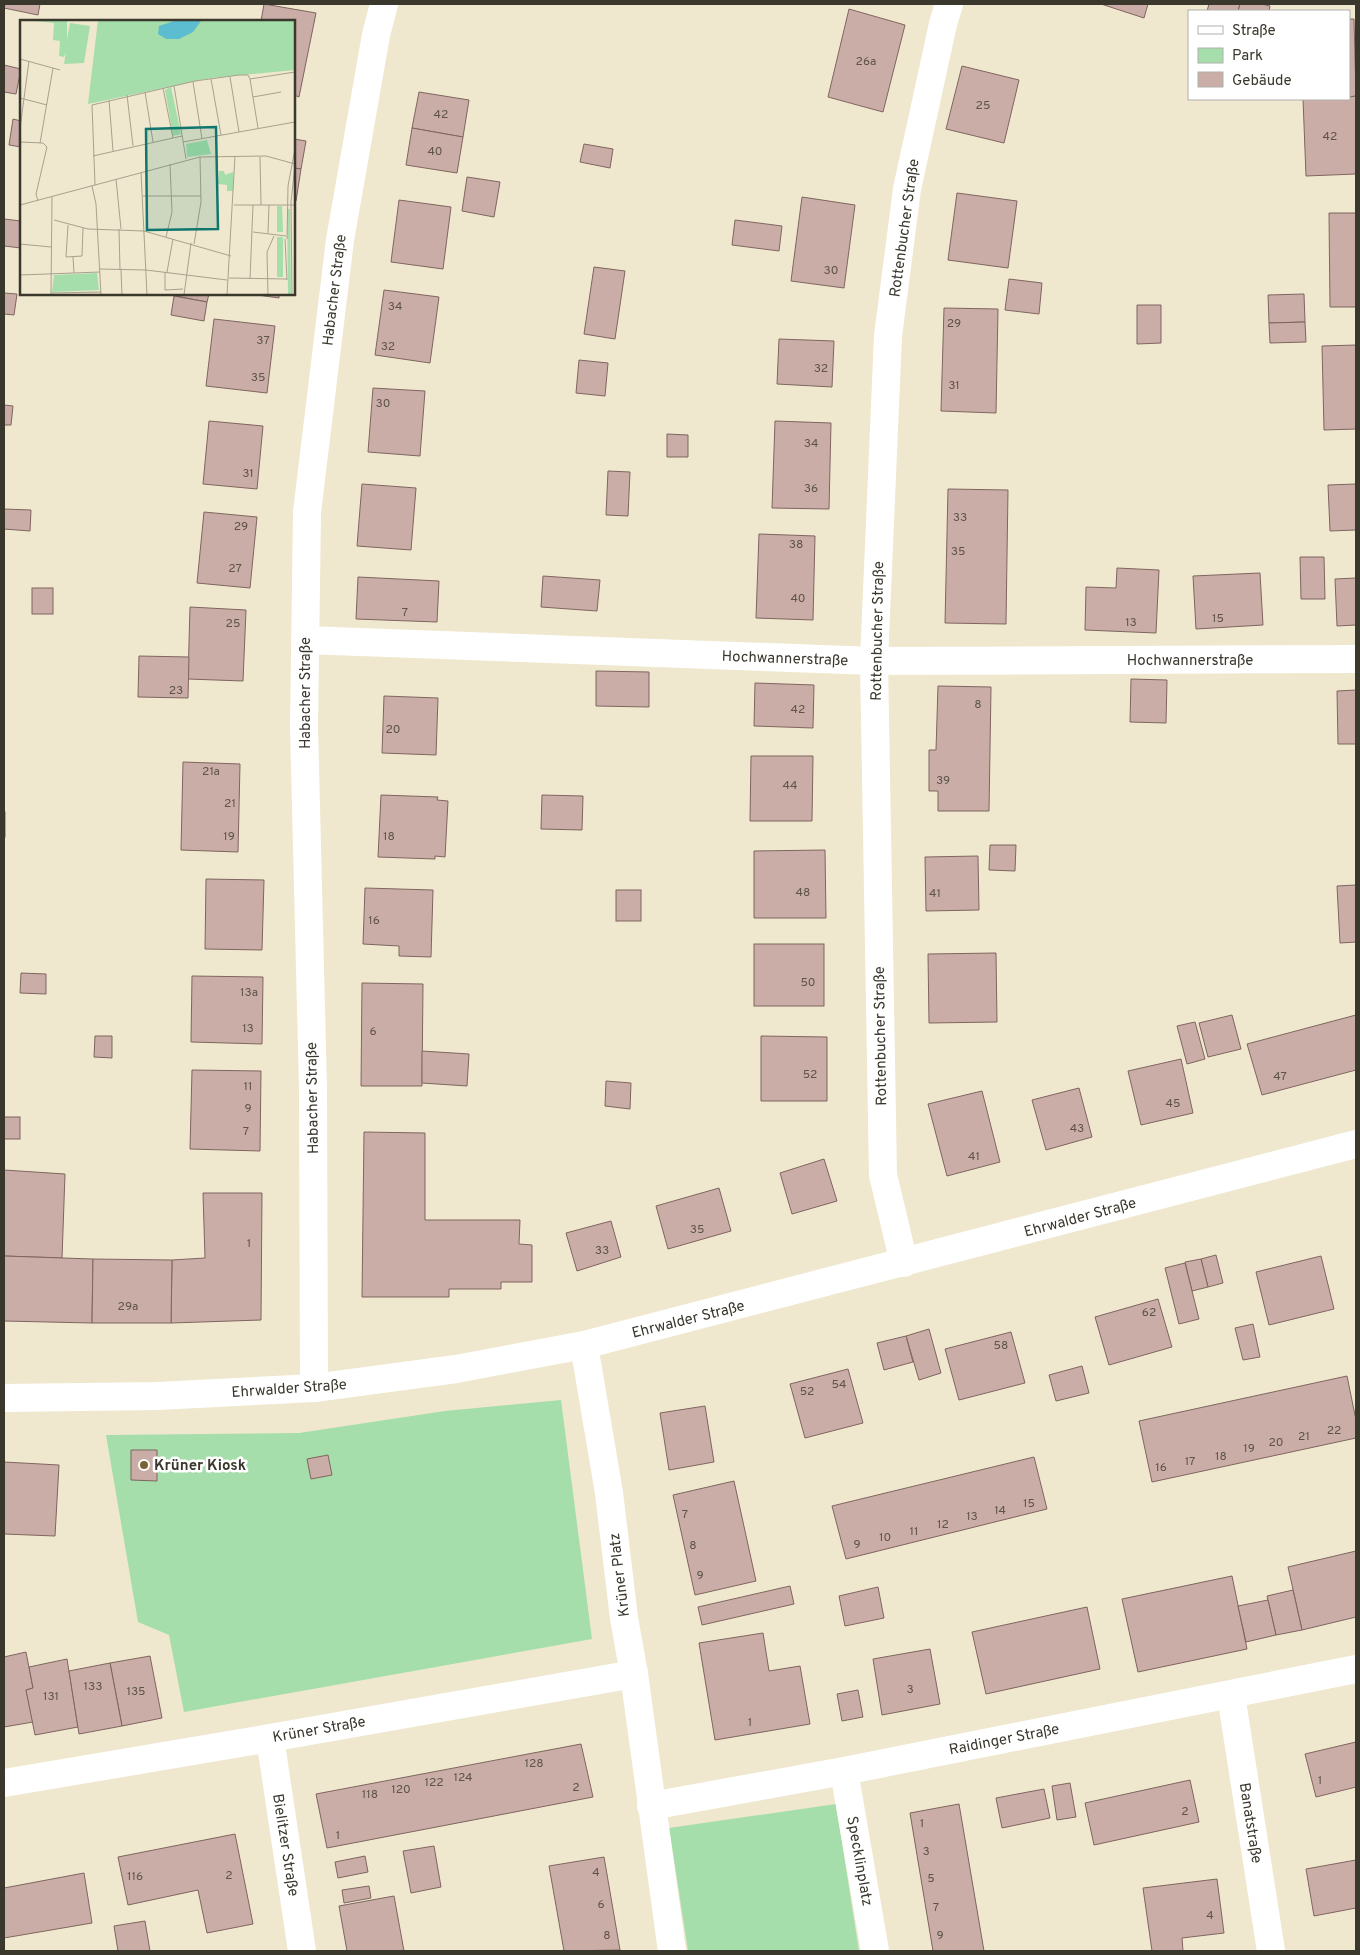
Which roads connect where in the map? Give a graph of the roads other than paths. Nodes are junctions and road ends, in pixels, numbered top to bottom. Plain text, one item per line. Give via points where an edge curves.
1 (384, 4) edge
2 (949, 4) edge
3 (305, 640) junction
4 (1356, 659) edge
5 (874, 661) junction
6 (1356, 1144) edge
7 (904, 1263) junction
8 (584, 1345) junction
9 (314, 1388) junction
10 (4, 1398) edge
11 (1356, 1669) edge
12 (634, 1674) junction
13 (1230, 1695) junction
14 (270, 1738) junction
15 (844, 1770) junction
16 (4, 1783) edge
17 (651, 1806) junction
18 (302, 1951) edge
19 (672, 1951) edge
20 (875, 1951) edge
21 (1271, 1951) edge

1 - 3 street, Habacher Straße via 340,240 307,512
2 - 5 street, Rottenbucher Straße via 907,189 888,336
3 - 5 street, Hochwannerstraße
3 - 9 street, Habacher Straße via 304,727 313,1088
4 - 5 street, Hochwannerstraße
5 - 7 street, Rottenbucher Straße via 883,1174
6 - 7 street, Ehrwalder Straße
7 - 8 street, Ehrwalder Straße
8 - 9 street, Ehrwalder Straße via 456,1369
8 - 12 street, Krüner Platz
9 - 10 street, Ehrwalder Straße via 158,1396
11 - 13 street, Raidinger Straße
12 - 14 street, Krüner Straße
12 - 17 street, Krüner Platz
13 - 15 street, Raidinger Straße
13 - 21 street, Banatstraße
14 - 16 street, Krüner Straße
14 - 18 street, Bielitzer Straße
15 - 17 street, Raidinger Straße
15 - 20 street, Specklinplatz
17 - 19 street

